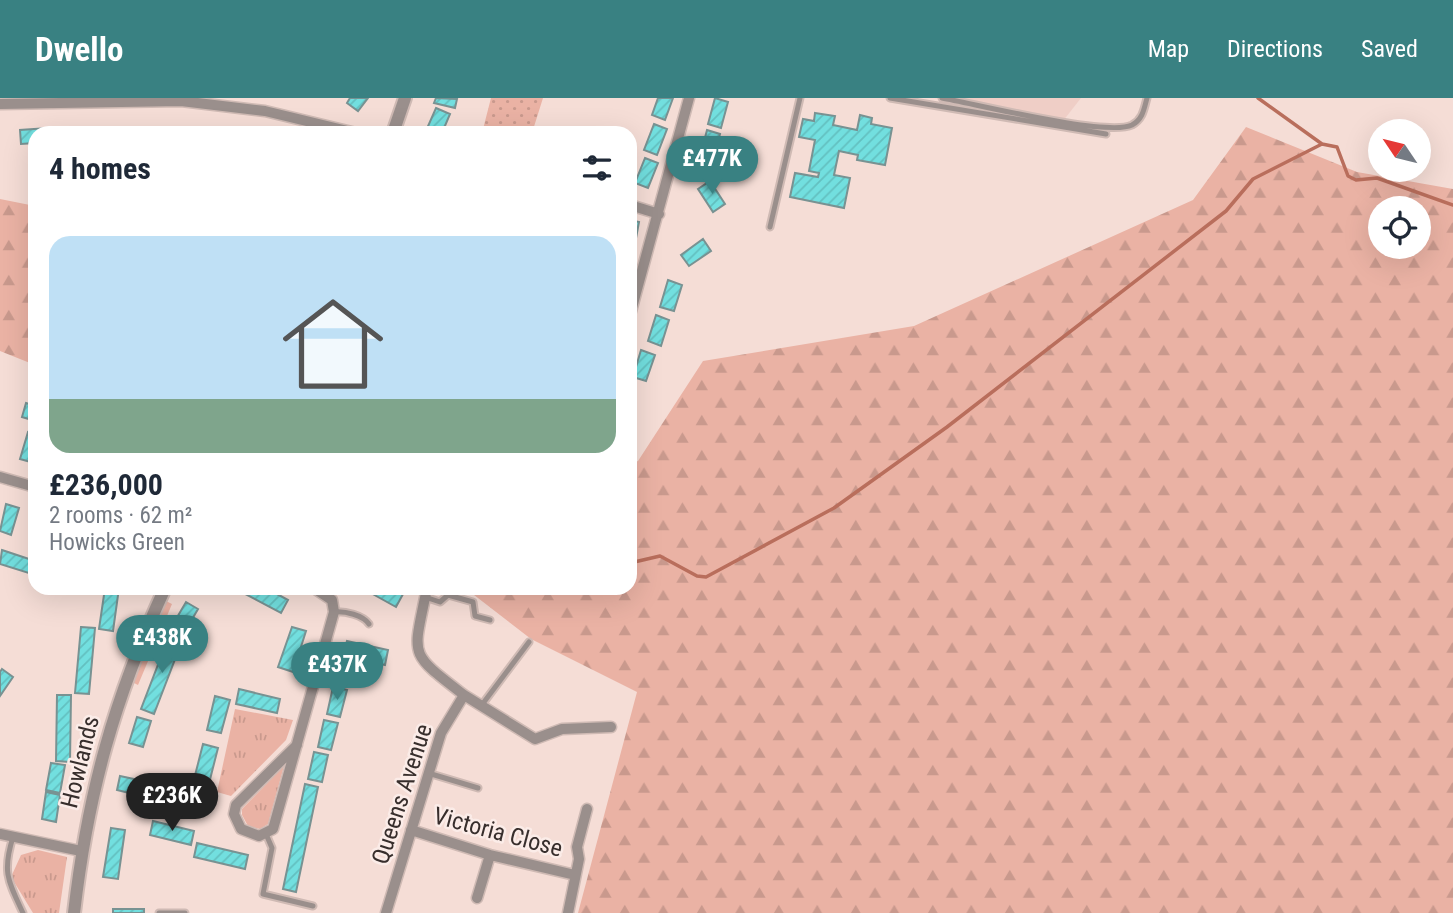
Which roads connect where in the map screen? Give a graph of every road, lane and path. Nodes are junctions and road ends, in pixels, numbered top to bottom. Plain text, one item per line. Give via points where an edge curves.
1 (405, 98) edge
2 (689, 98) edge
3 (800, 98) edge
4 (890, 98) edge
5 (942, 98) edge
6 (1147, 98) edge
7 (75, 99) edge
8 (0, 104) edge
9 (327, 126) edge
10 (395, 126) edge
11 (1106, 134) dead end
12 (637, 207) edge
13 (659, 214) junction
14 (770, 227) dead end
15 (637, 291) edge
16 (0, 477) edge
17 (28, 485) edge
18 (162, 595) edge
19 (324, 595) edge
20 (425, 595) edge
21 (430, 595) edge
22 (448, 595) edge
23 (448, 595) edge
24 (334, 612) junction
25 (490, 620) dead end
26 (369, 624) dead end
27 (528, 642) dead end
28 (464, 695) junction
29 (481, 706) junction
30 (611, 727) dead end
31 (297, 745) junction
32 (428, 773) junction
33 (478, 789) dead end
34 (587, 810) dead end
35 (411, 830) junction
36 (0, 834) edge
37 (266, 834) junction
38 (13, 837) junction
39 (81, 851) junction
40 (490, 855) junction
41 (575, 875) junction
42 (477, 898) dead end
43 (313, 906) dead end
44 (23, 913) edge
45 (74, 913) edge
46 (159, 913) edge
47 (185, 913) edge
48 (386, 913) edge
49 (568, 913) edge

1 - 10 street
2 - 13 street
3 - 14 lane
4 - 11 lane
5 - 6 lane via 1097,127 1131,126 1142,118
7 - 8 street
7 - 9 street via 223,105
12 - 13 street
13 - 15 street
16 - 17 street
18 - 39 street, Howlands via 111,720
19 - 24 street via 332,600
20 - 28 street via 418,654 424,665
21 - 22 lane via 440,602
23 - 25 lane via 473,602 475,616
24 - 26 lane via 366,619
24 - 31 street
27 - 29 lane
28 - 29 street
28 - 32 street, Queens Avenue via 441,733
29 - 30 street via 535,739 562,729
31 - 37 street via 272,829
31 - 37 street via 236,805 234,814 241,830
32 - 33 lane
32 - 35 street, Queens Avenue
34 - 41 street, Victoria Close
35 - 40 street, Victoria Close
35 - 48 street, Queens Avenue
36 - 38 street
37 - 43 lane via 272,848 263,894
38 - 39 street
38 - 44 lane via 6,876
39 - 45 street, Howlands
40 - 41 street, Victoria Close
40 - 42 street
41 - 49 street, Victoria Close
46 - 47 lane

